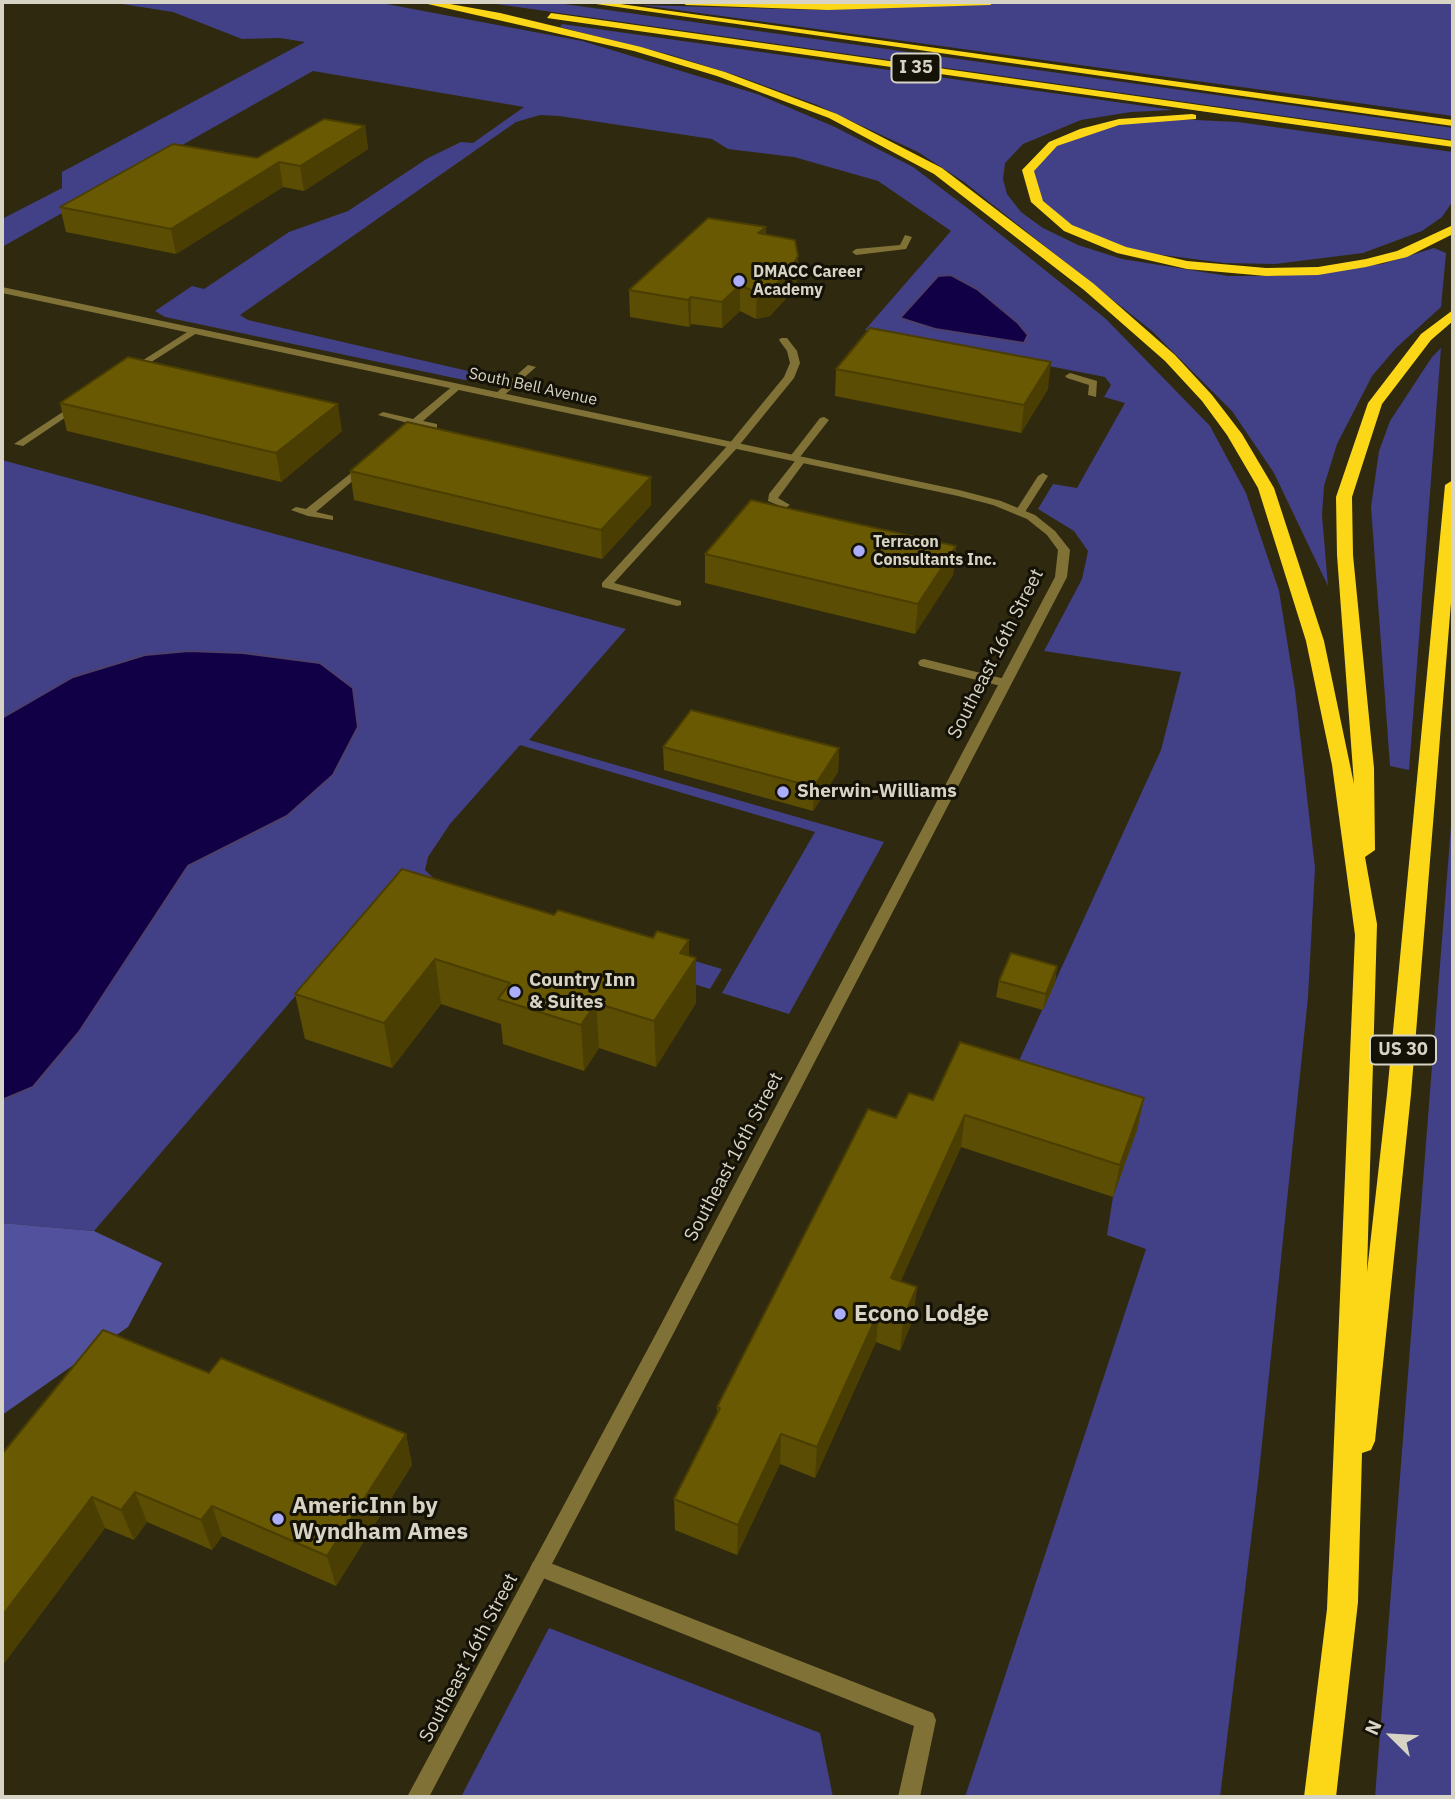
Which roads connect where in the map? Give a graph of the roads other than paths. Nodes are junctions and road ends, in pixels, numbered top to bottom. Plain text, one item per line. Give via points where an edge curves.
1 (424, 2) edge
2 (453, 2) edge
3 (587, 2) edge
4 (687, 2) edge
5 (990, 2) edge
6 (1453, 122) edge
7 (1379, 133) junction
8 (1453, 144) edge
9 (1453, 229) edge
10 (908, 237) dead end
11 (856, 252) dead end
12 (2, 290) edge
13 (1453, 314) edge
14 (195, 331) junction
15 (784, 340) dead end
16 (531, 367) dead end
17 (1070, 376) dead end
18 (120, 377) edge
19 (457, 387) junction
20 (1093, 395) dead end
21 (498, 396) junction
22 (84, 401) edge
23 (383, 415) dead end
24 (824, 420) dead end
25 (416, 422) junction
26 (433, 426) edge
27 (19, 444) dead end
28 (733, 446) junction
29 (386, 447) edge
30 (376, 456) edge
31 (797, 459) junction
32 (1043, 475) dead end
33 (1453, 485) edge
34 (785, 505) edge
35 (1020, 512) junction
36 (329, 518) dead end
37 (1051, 533) joint
38 (677, 603) dead end
39 (925, 663) dead end
40 (1005, 684) junction
41 (1366, 938) junction
42 (540, 1568) junction
43 (1342, 1614) junction
44 (418, 1797) edge
45 (909, 1797) edge
46 (1320, 1797) edge

1 - 41 highway via 637,49 833,116 938,171 1089,287 1170,358 1241,445 1266,488 1294,569 1342,765
2 - 7 highway, I 35
3 - 6 highway, I 35
4 - 5 highway via 828,7
7 - 8 highway, I 35
7 - 9 highway via 1218,117 1119,122 1053,144 1028,170 1037,202 1068,228 1122,250 1186,265 1318,271 1402,254
10 - 11 street via 903,247
12 - 14 street, South Bell Avenue
13 - 41 highway via 1426,337 1375,403 1344,497 1364,768
14 - 18 street
14 - 19 street, South Bell Avenue
15 - 28 street via 795,363 789,378
16 - 21 street
17 - 20 street via 1094,383
19 - 21 street, South Bell Avenue
19 - 25 street
21 - 28 street, South Bell Avenue
22 - 27 street
23 - 25 street
24 - 31 street
25 - 26 street
25 - 29 street
28 - 31 street, South Bell Avenue
28 - 38 street via 606,585
30 - 36 street via 302,512
31 - 34 street via 772,499
31 - 35 street, South Bell Avenue
32 - 35 street
33 - 43 highway, US 30 via 1400,1080
35 - 37 street, South Bell Avenue
37 - 40 street, Southeast 16th Street via 1064,551 1061,577
39 - 40 street
40 - 42 street, Southeast 16th Street
41 - 43 highway
42 - 44 street, Southeast 16th Street
42 - 45 street via 926,1720
43 - 46 highway

